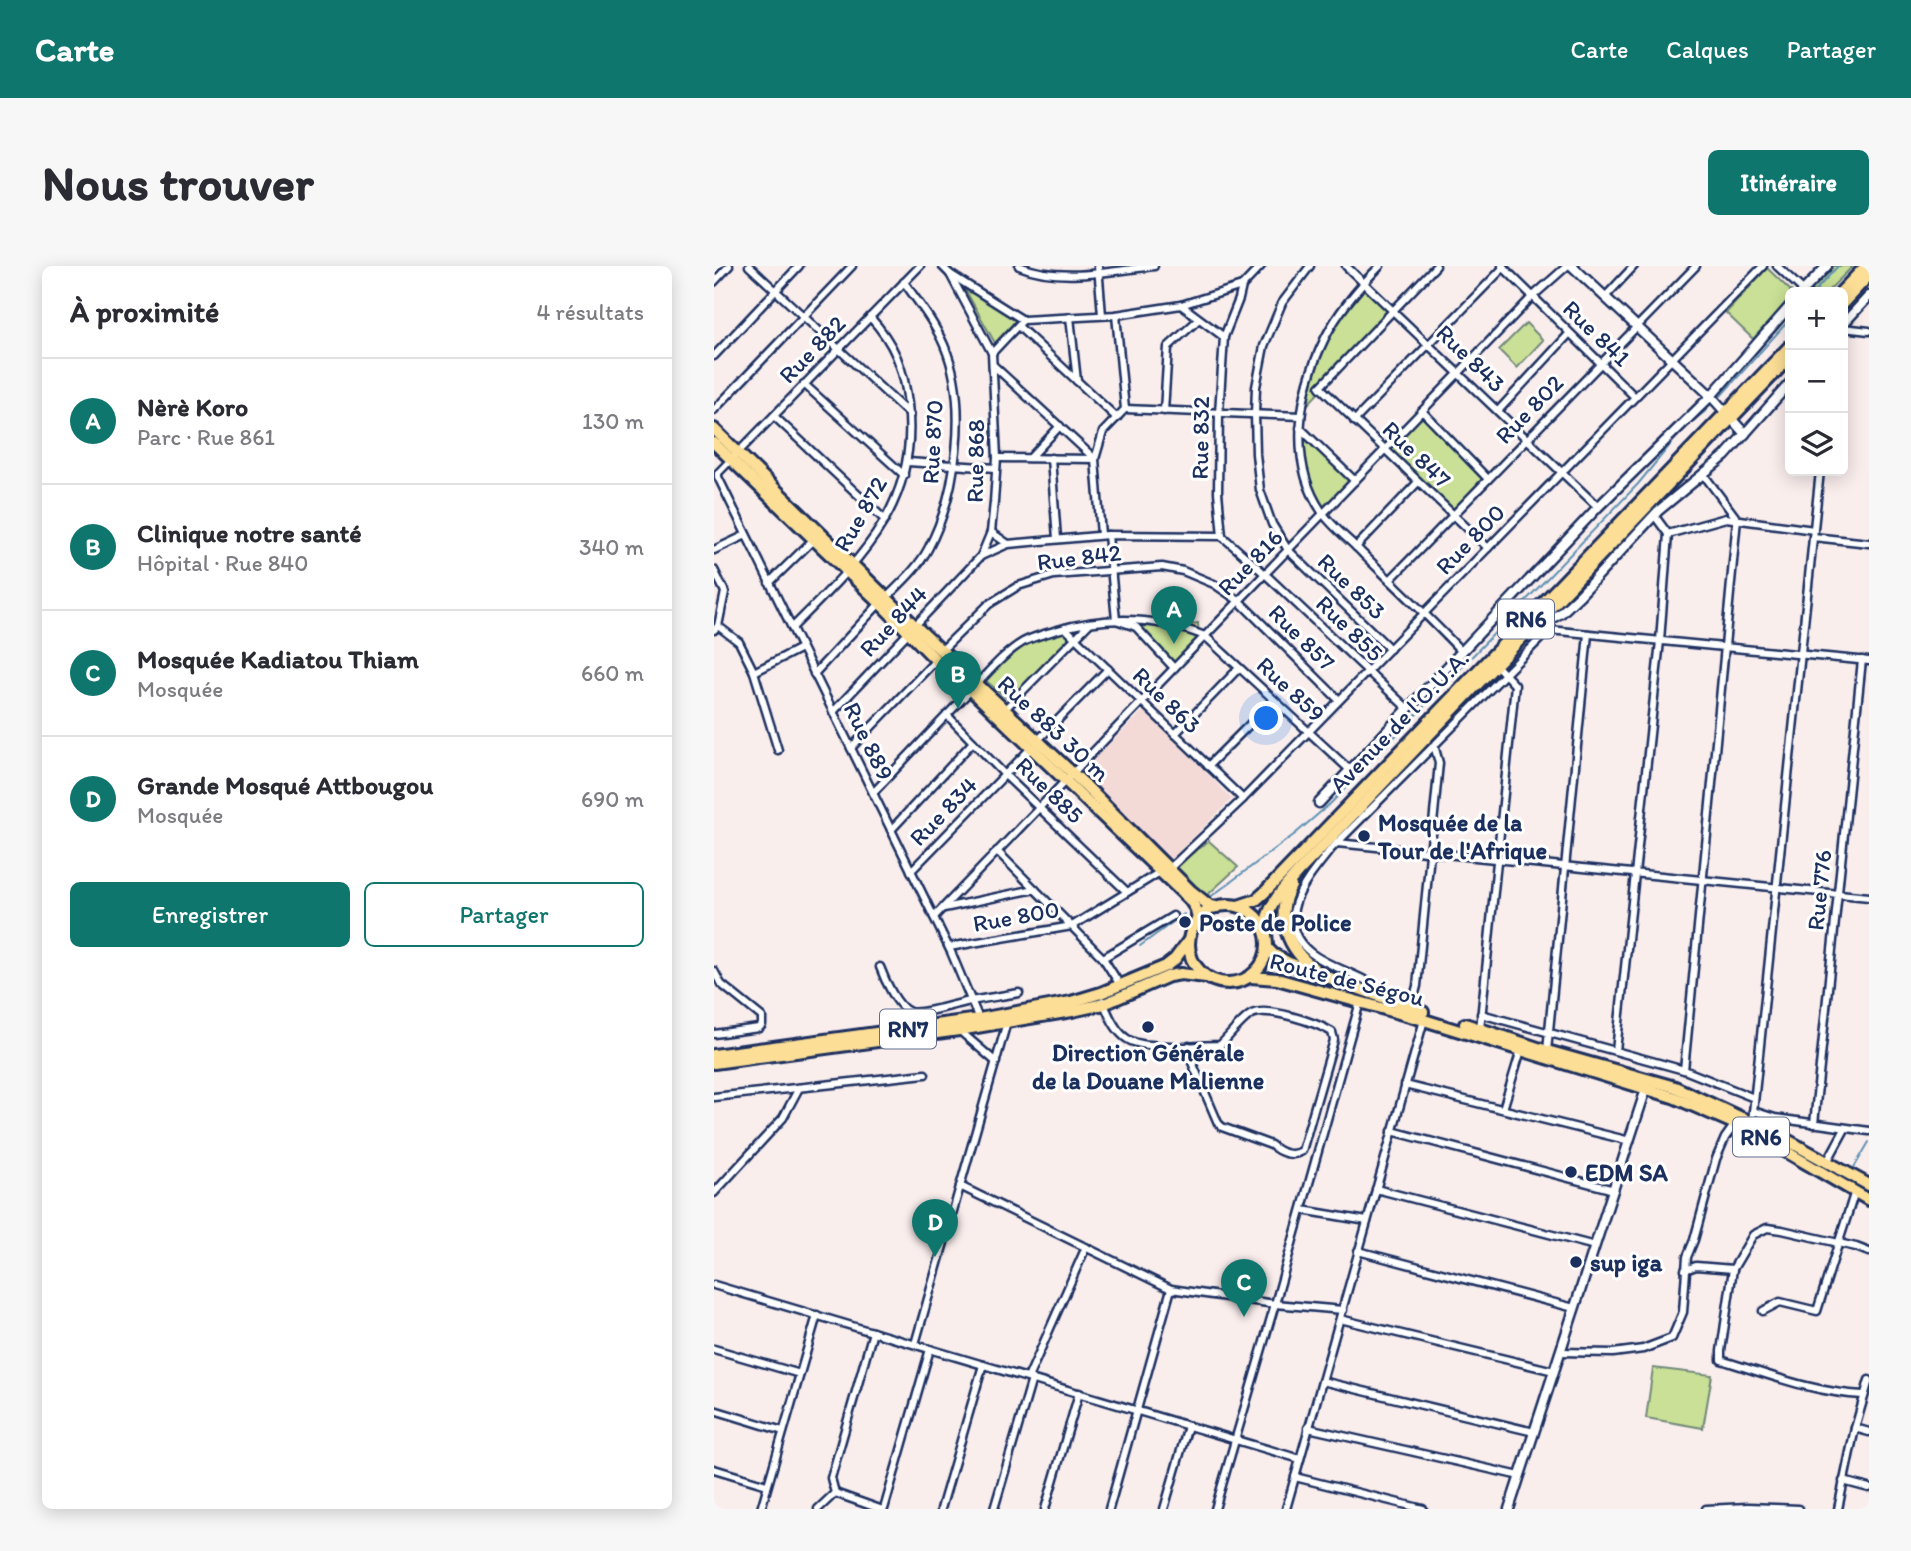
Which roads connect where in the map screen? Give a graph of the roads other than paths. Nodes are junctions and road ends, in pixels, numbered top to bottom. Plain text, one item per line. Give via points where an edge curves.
1 (729, 266) edge
2 (749, 266) edge
3 (799, 266) edge
4 (852, 266) edge
5 (919, 266) edge
6 (942, 266) edge
7 (1019, 266) edge
8 (1154, 266) edge
9 (1261, 266) edge
10 (1311, 266) edge
11 (1346, 266) edge
12 (1380, 266) edge
13 (1436, 266) edge
14 (1570, 266) edge
15 (1634, 266) edge
16 (1696, 266) edge
17 (1763, 266) edge
18 (1777, 266) edge
19 (1827, 266) edge
20 (1866, 266) edge
21 (1503, 267) edge
22 (1098, 269) edge
23 (950, 274) junction
24 (1869, 275) edge
25 (714, 282) edge
26 (904, 282) junction
27 (1364, 282) junction
28 (1242, 286) junction
29 (1799, 287) edge
30 (1807, 287) edge
31 (1846, 287) edge
32 (775, 291) junction
33 (1869, 296) edge
34 (1532, 297) junction
35 (1605, 297) junction
36 (1848, 298) edge
37 (1181, 305) junction
38 (1393, 310) junction
39 (1785, 312) edge
40 (1116, 314) junction
41 (1102, 315) junction
42 (803, 317) junction
43 (870, 317) junction
44 (1070, 317) junction
45 (1199, 319) junction
46 (1848, 320) edge
47 (1020, 323) junction
48 (1636, 326) junction
49 (1848, 327) edge
50 (1869, 331) edge
51 (1569, 334) junction
52 (1224, 337) junction
53 (1429, 345) junction
54 (839, 349) junction
55 (1786, 350) edge
56 (992, 353) junction
57 (714, 356) edge
58 (1672, 359) junction
59 (1785, 362) edge
60 (1600, 363) junction
61 (993, 365) junction
62 (1459, 373) junction
63 (1077, 381) junction
64 (804, 384) junction
65 (1785, 389) edge
66 (1711, 396) junction
67 (1635, 397) junction
68 (1125, 409) junction
69 (714, 410) edge
70 (1164, 411) junction
71 (1422, 411) junction
72 (1498, 411) junction
73 (1219, 413) junction
74 (1255, 414) junction
75 (910, 415) junction
76 (1728, 415) junction
77 (774, 416) junction
78 (1301, 416) junction
79 (1117, 418) junction
80 (1354, 421) junction
81 (1060, 426) junction
82 (1300, 428) junction
83 (714, 429) edge
84 (1745, 434) junction
85 (1527, 439) junction
86 (714, 443) edge
87 (1385, 450) junction
88 (735, 456) junction
89 (997, 458) junction
90 (1030, 458) junction
91 (1051, 458) junction
92 (1095, 458) junction
93 (908, 462) junction
94 (954, 465) junction
95 (996, 468) junction
96 (1562, 472) junction
97 (904, 475) junction
98 (1704, 475) junction
99 (1819, 476) edge
100 (1488, 479) junction
101 (719, 481) joint
102 (1355, 481) junction
103 (1418, 482) junction
104 (1598, 507) junction
105 (1323, 514) junction
106 (1453, 515) junction
107 (1654, 515) junction
108 (1737, 519) junction
109 (885, 520) junction
110 (991, 532) junction
111 (1813, 533) junction
112 (1668, 534) junction
113 (746, 535) junction
114 (1105, 535) junction
115 (1222, 536) junction
116 (814, 539) junction
117 (1057, 539) junction
118 (1869, 542) edge
119 (1008, 544) junction
120 (1356, 547) junction
121 (1488, 548) junction
122 (714, 550) edge
123 (1288, 550) junction
124 (981, 556) junction
125 (851, 569) junction
126 (714, 570) edge
127 (1111, 571) junction
128 (1265, 574) junction
129 (1390, 580) junction
130 (769, 583) junction
131 (883, 601) junction
132 (1238, 601) junction
133 (1424, 613) junction
134 (1550, 614) junction
135 (1116, 620) junction
136 (1091, 622) junction
137 (716, 628) edge
138 (792, 628) junction
139 (1065, 628) junction
140 (912, 629) junction
141 (1549, 630) junction
142 (1588, 634) junction
143 (1205, 636) junction
144 (1075, 638) junction
145 (1660, 640) junction
146 (1726, 647) junction
147 (801, 648) junction
148 (1390, 649) junction
149 (1462, 652) junction
150 (1801, 654) junction
151 (939, 655) junction
152 (1865, 661) edge
153 (1496, 665) junction
154 (1174, 668) junction
155 (1239, 668) junction
156 (1108, 669) junction
157 (1368, 671) junction
158 (754, 672) junction
159 (814, 674) junction
160 (1505, 675) junction
161 (974, 687) junction
162 (1274, 700) junction
163 (1339, 700) junction
164 (1142, 702) junction
165 (1005, 709) junction
166 (1408, 709) junction
167 (833, 712) junction
168 (947, 715) junction
169 (1308, 732) junction
170 (1175, 734) junction
171 (973, 742) junction
172 (1035, 744) junction
173 (1434, 745) junction
174 (851, 748) junction
175 (778, 750) dead end
176 (1208, 766) junction
177 (1351, 771) junction
178 (1005, 775) junction
179 (1069, 777) junction
180 (873, 793) junction
181 (1243, 799) junction
182 (1320, 803) dead end
183 (1040, 807) junction
184 (891, 830) junction
185 (1335, 842) junction
186 (997, 851) junction
187 (1430, 853) junction
188 (1497, 860) junction
189 (1564, 867) junction
190 (1165, 870) junction
191 (1300, 870) junction
192 (911, 871) junction
193 (1636, 874) junction
194 (1701, 880) junction
195 (1776, 888) junction
196 (1035, 889) junction
197 (1127, 892) junction
198 (1838, 894) junction
199 (1869, 897) edge
200 (1238, 906) junction
201 (1217, 907) junction
202 (942, 908) junction
203 (1173, 916) dead end
204 (934, 917) junction
205 (1198, 920) junction
206 (1072, 926) junction
207 (1265, 931) junction
208 (1189, 940) junction
209 (949, 947) junction
210 (1267, 948) junction
211 (1103, 958) junction
212 (880, 967) dead end
213 (714, 971) edge
214 (1206, 977) junction
215 (1251, 977) junction
216 (1332, 979) junction
217 (1121, 985) junction
218 (1019, 993) dead end
219 (1373, 994) junction
220 (1102, 998) junction
221 (972, 1001) junction
222 (1360, 1002) junction
223 (1411, 1008) junction
224 (1481, 1014) junction
225 (979, 1019) junction
226 (1424, 1020) junction
227 (1007, 1022) junction
228 (1479, 1029) junction
229 (959, 1030) junction
230 (1548, 1032) junction
231 (714, 1034) edge
232 (1189, 1046) junction
233 (1521, 1050) junction
234 (1547, 1051) junction
235 (1616, 1051) junction
236 (714, 1055) edge
237 (996, 1062) junction
238 (714, 1063) edge
239 (1684, 1070) junction
240 (925, 1074) dead end
241 (1648, 1083) junction
242 (1405, 1085) junction
243 (799, 1088) junction
244 (714, 1097) edge
245 (1754, 1098) junction
246 (1503, 1109) junction
247 (1752, 1117) junction
248 (1735, 1124) junction
249 (1814, 1124) junction
250 (1845, 1129) junction
251 (1392, 1131) junction
252 (1869, 1131) edge
253 (1630, 1141) junction
254 (1827, 1162) junction
255 (1869, 1185) edge
256 (960, 1186) junction
257 (1376, 1189) junction
258 (1614, 1190) junction
259 (1854, 1191) junction
260 (714, 1192) edge
261 (1869, 1200) edge
262 (1302, 1210) junction
263 (1367, 1221) junction
264 (1838, 1243) junction
265 (1595, 1246) junction
266 (1086, 1247) junction
267 (1358, 1251) junction
268 (1869, 1252) edge
269 (1733, 1269) junction
270 (1685, 1270) junction
271 (714, 1285) edge
272 (1171, 1289) junction
273 (1275, 1304) junction
274 (1574, 1308) junction
275 (1343, 1310) junction
276 (1762, 1311) dead end
277 (817, 1315) junction
278 (1340, 1319) junction
279 (873, 1332) junction
280 (915, 1345) junction
281 (714, 1349) edge
282 (930, 1349) junction
283 (1560, 1352) junction
284 (983, 1365) junction
285 (1554, 1371) junction
286 (800, 1374) junction
287 (1030, 1379) junction
288 (1869, 1380) edge
289 (1322, 1381) junction
290 (1079, 1393) junction
291 (1863, 1395) junction
292 (714, 1410) edge
293 (1136, 1410) junction
294 (1188, 1426) junction
295 (1308, 1428) junction
296 (1854, 1428) junction
297 (783, 1431) junction
298 (1534, 1432) junction
299 (1869, 1432) edge
300 (1236, 1440) junction
301 (1300, 1459) junction
302 (714, 1469) edge
303 (1520, 1476) junction
304 (1295, 1477) junction
305 (1843, 1480) junction
306 (768, 1485) junction
307 (1869, 1488) edge
308 (835, 1493) junction
309 (761, 1509) edge
310 (818, 1509) edge
311 (882, 1509) edge
312 (941, 1509) edge
313 (994, 1509) edge
314 (1045, 1509) edge
315 (1109, 1509) edge
316 (1164, 1509) edge
317 (1215, 1509) edge
318 (1286, 1509) edge
319 (1423, 1509) edge
320 (1509, 1509) edge
321 (1706, 1509) edge
322 (1798, 1509) edge
323 (1838, 1509) edge

1 - 25 street
2 - 32 street
3 - 32 street
4 - 42 street
5 - 26 street, Rue 882
6 - 23 street
7 - 22 street via 1048,275
8 - 22 street
9 - 28 street
10 - 74 street, Rue 853 via 1282,303 1264,346
11 - 27 street, Rue 843
12 - 27 street
13 - 38 street
14 - 34 street, Rue 816
14 - 35 street
15 - 35 street
16 - 48 street, Rue 802
17 - 58 street, Rue 800
18 - 29 street
19 - 30 street
20 - 31 main road
21 - 34 street, Rue 841
21 - 53 street
22 - 41 street
23 - 47 street
23 - 56 street
24 - 36 main road
26 - 43 street, Rue 882
26 - 94 street, Rue 870 via 930,317 949,359 957,409
27 - 38 street, Rue 843
27 - 78 street via 1325,337
28 - 37 street
28 - 52 street, Rue 832
32 - 42 street
32 - 57 street
33 - 46 street
34 - 51 street, Rue 841
34 - 62 street, Rue 816
35 - 48 street
37 - 40 street
37 - 45 street
38 - 53 street, Rue 843
38 - 80 street, Rue 847 via 1320,387
39 - 66 street, Avenue de l'O.U.A.
40 - 41 street
40 - 68 street
41 - 44 street
42 - 54 street
42 - 69 street
43 - 54 street, Rue 882
43 - 75 street, Rue 872 via 895,351 906,382
44 - 47 street
44 - 63 street
45 - 52 street
45 - 70 street via 1168,347
47 - 56 street
47 - 63 street
48 - 58 street
48 - 60 street, Rue 802
49 - 50 street
51 - 60 street, Rue 841
51 - 72 street
52 - 73 street, Rue 832
53 - 62 street, Rue 843
53 - 80 street
54 - 64 street, Rue 882
54 - 75 street
55 - 76 main road, Avenue de l'O.U.A. / RN6
56 - 61 street, Rue 868
58 - 66 street
58 - 67 street, Rue 800
59 - 76 main road, Avenue de l'O.U.A. / RN6
60 - 67 street, Rue 841
60 - 85 street, Rue 802
61 - 81 street
61 - 89 street, Rue 868
62 - 71 street, Rue 816
62 - 72 street, Rue 843
63 - 79 street
64 - 77 street, Rue 882
64 - 97 street
65 - 84 street, Avenue de l'O.U.A.
66 - 76 street
66 - 104 street, Avenue de l'O.U.A.
67 - 96 street, Rue 800
68 - 70 street
68 - 79 street
70 - 73 street
71 - 87 street, Rue 816
71 - 100 street
72 - 85 street, Rue 843
73 - 74 street
73 - 115 street, Rue 832
74 - 78 street
74 - 123 street, Rue 853 via 1260,490 1272,524
75 - 93 street, Rue 872
76 - 84 street
76 - 134 main road, Avenue de l'O.U.A. / RN6
76 - 200 main road, Avenue de l'O.U.A. / RN6 via 1264,893
77 - 88 street, Rue 882
77 - 109 street
78 - 82 street
79 - 92 street via 1103,432
80 - 87 street, Rue 847
81 - 90 street
81 - 92 street
82 - 102 street
82 - 105 street via 1307,485
83 - 88 main road, Rue 883 30 m
84 - 98 street, Avenue de l'O.U.A.
85 - 96 street, Rue 843
85 - 100 street, Rue 802
86 - 88 main road
87 - 102 street, Rue 816
87 - 103 street, Rue 847
88 - 101 street, Rue 882 via 718,472
88 - 116 main road
88 - 125 main road, Rue 883 30 m
89 - 90 street
89 - 95 street, Rue 868
90 - 91 street
91 - 92 street
91 - 117 street
92 - 114 street
93 - 94 street
93 - 97 street, Rue 872
94 - 95 street
94 - 131 street, Rue 870 via 945,509 926,551
95 - 110 street, Rue 868
96 - 104 street, Rue 843
96 - 121 street, Rue 800
97 - 109 street, Rue 872
98 - 107 street, Avenue de l'O.U.A.
98 - 108 street
99 - 111 street
100 - 106 street, Rue 802
101 - 113 street, Rue 889
102 - 105 street, Rue 816
103 - 106 street, Rue 847
103 - 120 street
104 - 149 street, Avenue de l'O.U.A.
105 - 120 street
105 - 123 street, Rue 816
106 - 121 street, Rue 847
106 - 129 street, Rue 802
107 - 112 street
107 - 134 street, Avenue de l'O.U.A. via 1561,614
108 - 111 street
108 - 112 street
108 - 146 street
109 - 125 street, Rue 872
110 - 119 street
110 - 124 street, Rue 868
111 - 118 street
111 - 150 street
112 - 145 street
113 - 122 street
113 - 130 street, Rue 889
114 - 115 street
114 - 117 street
114 - 127 street
115 - 128 street
116 - 125 main road
116 - 130 street
117 - 119 street
119 - 124 street
120 - 129 street
121 - 133 street, Rue 800
123 - 128 street, Rue 816
123 - 148 street, Rue 853
124 - 140 street, Rue 844
125 - 131 main road, Rue 883 30 m
125 - 138 street, Rue 872
126 - 137 street via 725,592
127 - 132 street, Rue 842 via 1162,567 1183,571
127 - 135 street
127 - 151 street, Rue 842 via 1054,575 1018,586 989,604
128 - 132 street, Rue 816
128 - 157 street, Rue 855
129 - 133 street
130 - 138 street, Rue 889
131 - 140 main road, Rue 883 30 m
131 - 159 street, Rue 870
132 - 143 street, Rue 816
132 - 163 street, Rue 857
133 - 148 street, Rue 800
133 - 149 street
134 - 141 street
134 - 153 main road, Avenue de l'O.U.A. / RN6
135 - 136 street
135 - 143 street via 1143,620
135 - 154 street via 1136,627
136 - 139 street
136 - 144 street
137 - 158 street via 739,642
138 - 147 street, Rue 889
139 - 144 street, Rue 863
139 - 161 street via 1024,641
140 - 151 main road, Rue 883 30 m
140 - 167 street, Rue 844
141 - 142 street
141 - 160 street, Avenue de l'O.U.A.
142 - 145 street
142 - 189 street
143 - 154 street, Rue 816
143 - 155 street, Rue 859
144 - 156 street, Rue 863
144 - 165 street
145 - 146 street
145 - 193 street
146 - 150 street
146 - 194 street
147 - 158 street
147 - 159 street, Rue 889
148 - 157 street, Rue 800
149 - 166 street, Avenue de l'O.U.A.
150 - 152 street
150 - 195 street
151 - 161 main road, Rue 883 30 m
151 - 174 street, Rue 842
152 - 198 street, Rue 776
153 - 160 street
153 - 185 main road, Avenue de l'O.U.A. / RN6
154 - 164 street, Rue 816
155 - 162 street, Rue 859
155 - 170 street
156 - 164 street, Rue 863
156 - 172 street, Rue 834
157 - 163 street, Rue 800
157 - 166 street, Rue 855
158 - 175 street
159 - 167 street, Rue 889
160 - 173 street, Avenue de l'O.U.A.
160 - 188 street via 1515,685
161 - 165 main road, Rue 883 30 m
161 - 168 street
161 - 172 main road
162 - 169 street, Rue 859
162 - 176 street
163 - 169 street, Rue 800
164 - 170 street, Rue 863
164 - 179 street, Rue 816
165 - 172 main road, Rue 883 30 m
166 - 177 street, Avenue de l'O.U.A.
167 - 174 street, Rue 889
168 - 171 street, Rue 885
168 - 180 street
169 - 177 street, Rue 859
169 - 181 street, Rue 800
170 - 176 street, Rue 863
171 - 178 street, Rue 885
171 - 184 street
172 - 178 street, Rue 834
172 - 179 main road, Rue 883 30 m
173 - 185 street, Avenue de l'O.U.A.
173 - 187 street via 1439,764
174 - 180 street, Rue 889
176 - 181 street, Rue 863
177 - 182 street, Avenue de l'O.U.A.
178 - 183 street, Rue 885
178 - 192 street, Rue 834
179 - 183 street, Rue 816
179 - 190 main road, Rue 883 30 m
180 - 184 street, Rue 889
181 - 190 street, Rue 800
183 - 186 street, Rue 816
183 - 197 street, Rue 885
184 - 192 street, Rue 889
185 - 187 street
185 - 191 main road, Avenue de l'O.U.A. / RN6
185 - 219 street, Avenue de l'O.U.A. via 1302,887 1294,905 1293,925 1311,953 1370,983
186 - 196 street
186 - 202 street, Rue 816
187 - 188 street
187 - 223 street
188 - 189 street
188 - 224 street
189 - 193 street
189 - 230 street
190 - 197 street, Rue 800
190 - 201 main road via 1201,900
190 - 205 main road via 1196,909
191 - 207 main road, Avenue de l'O.U.A. / RN6 via 1274,900
191 - 216 main road, RN6 via 1285,904 1290,943 1304,961
192 - 204 street, Rue 889
193 - 194 street
193 - 235 street
194 - 195 street
194 - 239 street
195 - 198 street
195 - 245 street
196 - 202 street
196 - 206 street
197 - 206 street, Rue 800
198 - 199 street
198 - 249 street, Rue 776
200 - 201 main road
200 - 207 main road via 1258,918
201 - 205 main road
202 - 204 street, Rue 816
203 - 211 street
204 - 209 street, Rue 889
205 - 208 main road
206 - 209 street, Rue 800
206 - 211 street
207 - 210 main road
208 - 214 main road via 1193,961
208 - 217 main road, RN7 via 1166,966
209 - 221 street, Rue 889
210 - 215 main road, Route de Ségou via 1265,959
210 - 216 main road, Route de Ségou / RN6 via 1289,963
211 - 217 street
212 - 221 street via 887,987 910,1012
213 - 231 street via 721,984 762,1017 759,1028
214 - 215 main road via 1233,984
214 - 220 main road, RN7 via 1169,976
215 - 222 main road, Route de Ségou / RN6 via 1276,979
216 - 219 main road, Route de Ségou / RN6
217 - 220 main road, RN7
218 - 221 street
219 - 223 main road, Route de Ségou / RN6
220 - 225 main road, RN7
220 - 227 main road, RN7
220 - 232 street via 1112,1024 1129,1041
221 - 225 street, Rue 889
222 - 226 main road, Route de Ségou / RN6
222 - 262 street
223 - 228 main road, Route de Ségou / RN6
224 - 228 street
224 - 230 street
225 - 236 main road, RN7
226 - 233 main road, Route de Ségou / RN6
226 - 242 street
227 - 229 main road, RN7
227 - 237 street
228 - 234 main road, Route de Ségou / RN6
229 - 237 street
229 - 238 main road, RN7
230 - 234 street
230 - 235 street
232 - 232 street via 1220,1045 1250,1014 1260,1012 1332,1032 1334,1040 1302,1151 1289,1154 1222,1127 1194,1068
233 - 241 main road, Route de Ségou / RN6
233 - 246 street
234 - 241 main road, Route de Ségou / RN6
235 - 239 street
237 - 256 street
239 - 245 street
240 - 243 street
241 - 247 main road, Route de Ségou / RN6 via 1675,1087
241 - 248 main road, Route de Ségou / RN6
241 - 253 street
242 - 246 street
242 - 251 street
243 - 244 street
243 - 260 street via 783,1118
245 - 247 street
246 - 253 street
247 - 249 street
247 - 254 main road, Route de Ségou / RN6
248 - 259 main road, Route de Ségou / RN6
248 - 270 street via 1716,1159
249 - 250 street
250 - 252 street
250 - 254 street
251 - 257 street
251 - 258 street
253 - 258 street
254 - 255 main road, Route de Ségou / RN6
256 - 266 street
256 - 280 street
257 - 263 street
257 - 265 street
258 - 265 street
259 - 261 main road, Route de Ségou / RN6
259 - 264 street
262 - 263 street
262 - 273 street
263 - 267 street
264 - 268 street
264 - 269 street via 1766,1228 1752,1236
264 - 276 street via 1817,1311 1780,1302
265 - 274 street
266 - 272 street
266 - 287 street
267 - 274 street
267 - 275 street
269 - 270 street via 1696,1266
269 - 291 street via 1721,1360 1798,1383
270 - 283 street via 1683,1312 1672,1338 1643,1349 1613,1353
271 - 277 street
272 - 273 street
272 - 293 street
273 - 275 street
273 - 300 street
274 - 283 street
275 - 278 street
277 - 279 street
277 - 286 street
278 - 285 street
278 - 289 street
279 - 280 street
279 - 308 street via 831,1478
280 - 282 street
281 - 286 street
282 - 284 street
282 - 311 street
283 - 285 street
284 - 287 street
284 - 312 street
285 - 298 street
286 - 297 street
287 - 290 street
287 - 313 street
288 - 291 street
289 - 295 street
289 - 298 street
290 - 293 street
290 - 314 street
291 - 296 street
292 - 297 street
293 - 294 street
293 - 315 street
294 - 300 street
294 - 316 street
295 - 301 street
295 - 303 street
296 - 299 street
296 - 305 street
297 - 306 street
298 - 303 street
300 - 301 street
300 - 317 street
301 - 304 street
302 - 306 street
303 - 320 street
304 - 318 street
304 - 319 street
305 - 307 street
305 - 323 street
306 - 309 street
308 - 310 street
308 - 311 street
321 - 322 street

